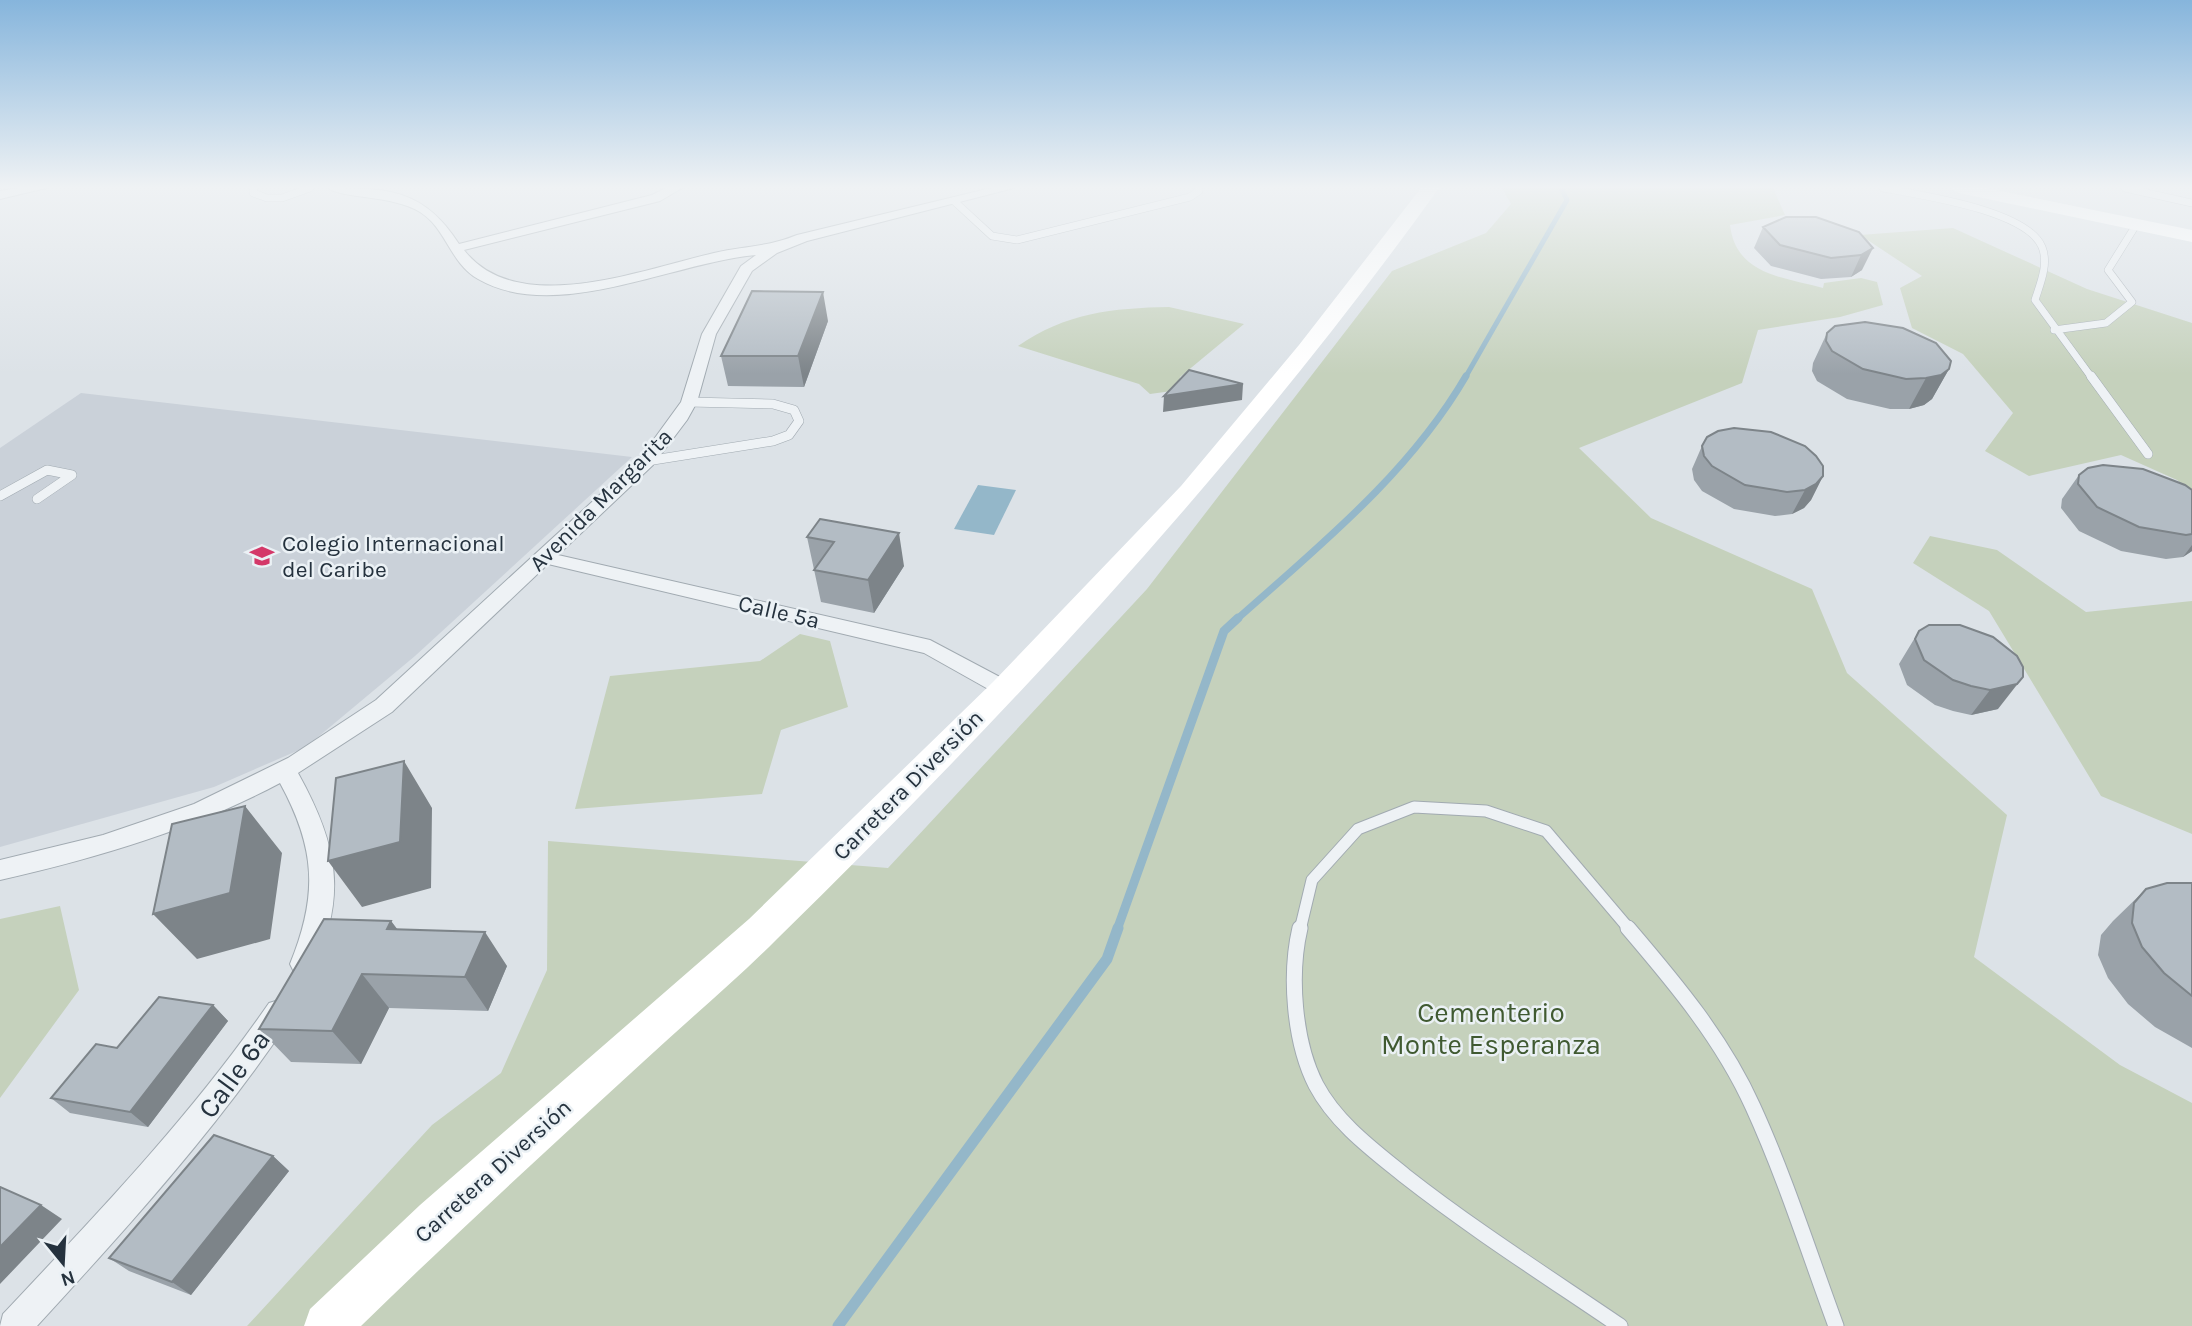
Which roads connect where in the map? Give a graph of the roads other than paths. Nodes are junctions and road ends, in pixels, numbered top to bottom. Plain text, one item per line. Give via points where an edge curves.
1 (455, 250) edge
2 (772, 250) joint
3 (1383, 250) edge
4 (2042, 250) edge
5 (2121, 250) edge
6 (2054, 330) junction
7 (689, 402) junction
8 (2148, 454) dead end
9 (647, 461) junction
10 (0, 496) edge
11 (37, 499) dead end
12 (546, 558) junction
13 (1005, 689) junction
14 (286, 772) junction
15 (0, 870) edge
16 (15, 1326) edge
17 (327, 1326) edge
18 (1620, 1326) edge
19 (1836, 1326) edge

1 - 2 street via 490,279 539,289 602,282 720,255
2 - 7 street, Avenida Margarita via 746,270 709,334
3 - 13 main road, Carretera Diversión via 1307,350 1189,491
4 - 6 lane via 2046,262 2035,300
5 - 6 lane via 2108,270 2132,302 2106,323
6 - 8 lane
7 - 9 street, Avenida Margarita
7 - 9 lane via 773,404 794,410 799,421 789,435 773,441
9 - 12 street, Avenida Margarita
10 - 11 lane via 47,470 72,475
12 - 13 street, Calle 5ª via 930,647
12 - 14 street, Avenida Margarita via 384,706
13 - 17 main road, Carretera Diversión via 762,930 436,1221
14 - 15 street, Avenida Margarita via 200,814 122,841
14 - 16 street, Calle 6ª via 318,838 324,894 309,950 284,1003 240,1072 165,1164
18 - 19 lane via 1446,1207 1356,1137 1316,1085 1297,1025 1294,954 1312,880 1358,829 1414,807 1486,811 1546,831 1682,992 1725,1056 1753,1106

